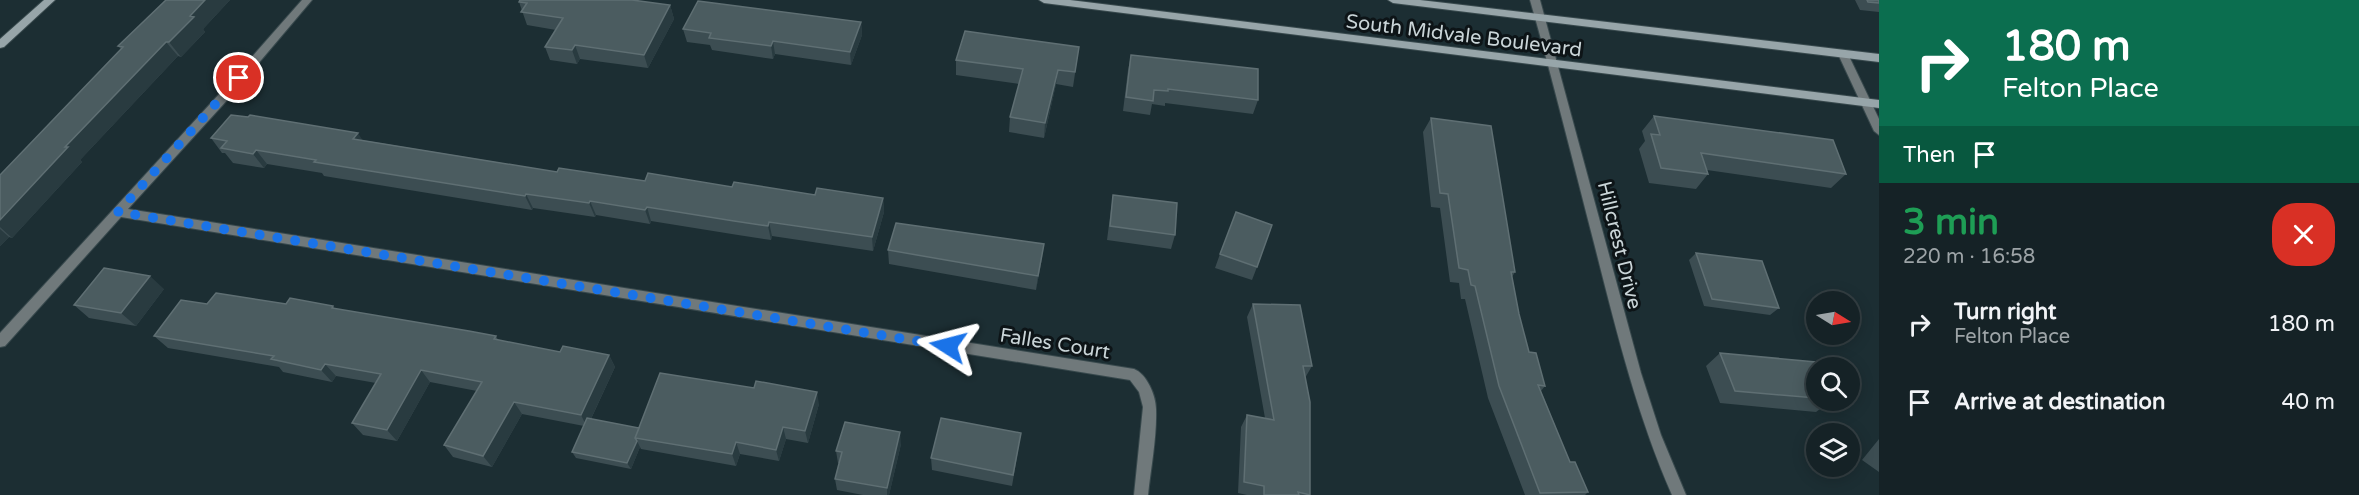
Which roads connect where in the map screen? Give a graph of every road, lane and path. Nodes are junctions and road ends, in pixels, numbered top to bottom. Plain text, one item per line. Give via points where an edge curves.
1 (50, 0) edge
2 (306, 0) edge
3 (1044, 0) edge
4 (1393, 0) edge
5 (1535, 0) edge
6 (1540, 18) junction
7 (0, 45) edge
8 (1843, 54) junction
9 (1879, 58) edge
10 (1554, 65) junction
11 (1866, 102) junction
12 (1879, 104) edge
13 (1879, 131) edge
14 (118, 212) junction
15 (0, 342) edge
16 (1141, 495) edge
17 (1679, 495) edge

1 - 7 main road
2 - 14 street
3 - 10 main road, South Midvale Boulevard
4 - 6 main road, South Midvale Boulevard
5 - 6 street, Hillcrest Drive
6 - 8 main road, South Midvale Boulevard
6 - 10 street, Hillcrest Drive
8 - 9 main road, South Midvale Boulevard
8 - 11 street
10 - 11 main road, South Midvale Boulevard
10 - 17 street, Hillcrest Drive via 1629,361 1660,454
11 - 12 main road, South Midvale Boulevard
11 - 13 street
14 - 15 street
14 - 16 street, Falles Court via 1134,375 1145,390 1150,407

